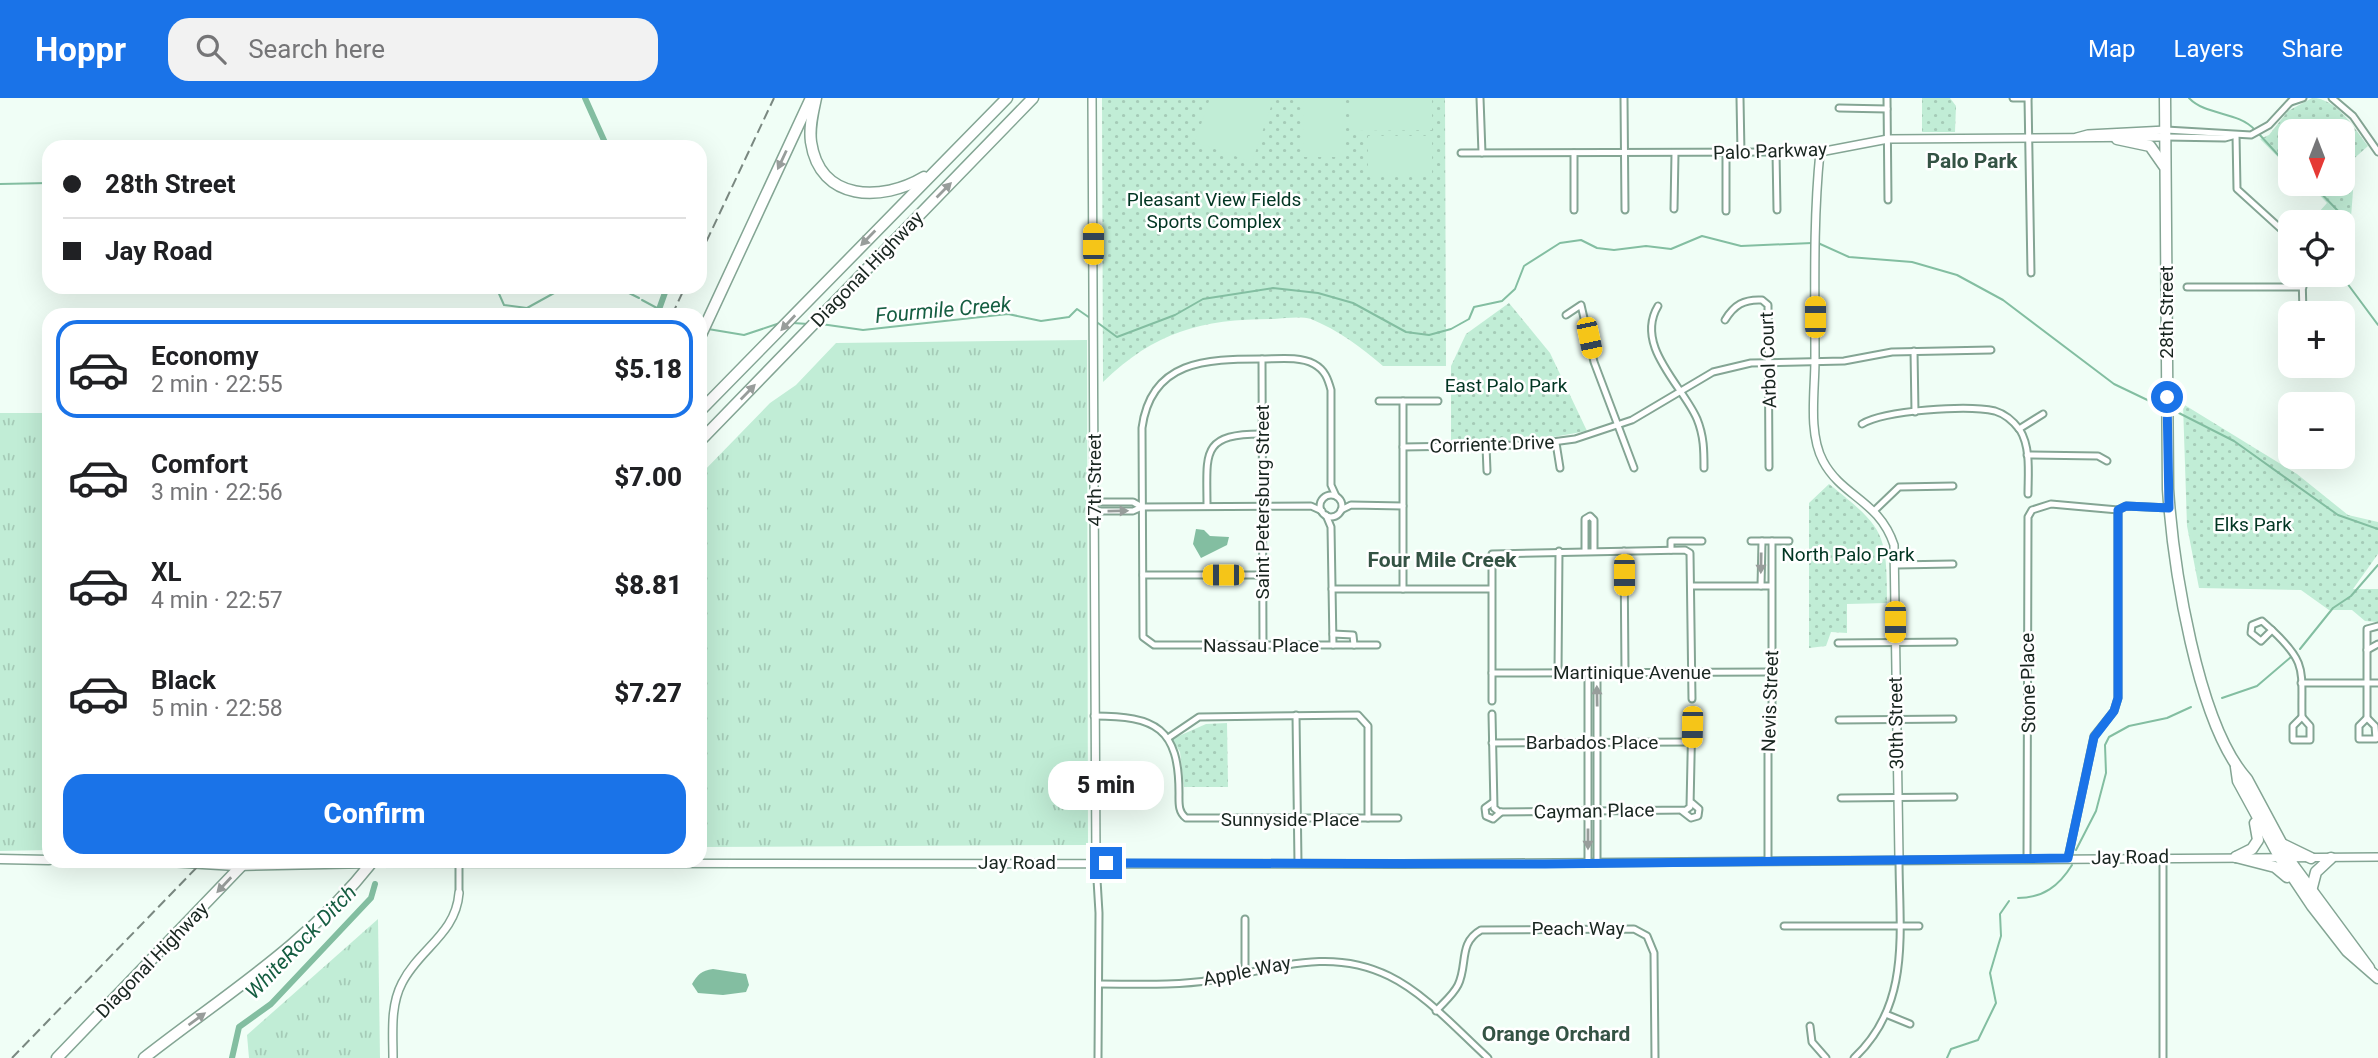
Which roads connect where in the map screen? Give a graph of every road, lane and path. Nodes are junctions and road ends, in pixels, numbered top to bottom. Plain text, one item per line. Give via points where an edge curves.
1 (813, 98) edge
2 (1007, 98) edge
3 (1033, 98) edge
4 (1092, 98) edge
5 (1480, 98) edge
6 (1624, 98) edge
7 (1740, 98) edge
8 (1887, 98) edge
9 (2013, 98) edge
10 (2028, 98) edge
11 (2165, 98) edge
12 (2303, 98) edge
13 (2332, 98) edge
14 (2292, 100) edge
15 (1839, 108) dead end
16 (1887, 109) junction
17 (2166, 134) junction
18 (2236, 135) junction
19 (2077, 137) junction
20 (2029, 138) junction
21 (1888, 139) junction
22 (2117, 139) junction
23 (1776, 152) junction
24 (1821, 152) junction
25 (2378, 152) edge
26 (1461, 153) dead end
27 (1482, 153) junction
28 (1574, 153) junction
29 (1625, 153) junction
30 (1675, 153) junction
31 (1726, 153) junction
32 (1741, 153) junction
33 (2166, 171) junction
34 (933, 172) junction
35 (1888, 200) dead end
36 (1674, 209) dead end
37 (1574, 210) dead end
38 (1625, 210) dead end
39 (1777, 210) dead end
40 (1726, 211) dead end
41 (2278, 226) edge
42 (2031, 273) dead end
43 (2187, 287) dead end
44 (2278, 287) edge
45 (2303, 287) edge
46 (2303, 301) edge
47 (1658, 306) dead end
48 (1566, 315) dead end
49 (1725, 320) dead end
50 (707, 322) edge
51 (1991, 350) dead end
52 (1914, 351) junction
53 (1262, 359) junction
54 (1770, 362) junction
55 (1815, 362) junction
56 (1680, 391) junction
57 (1378, 401) dead end
58 (1403, 401) junction
59 (1438, 401) dead end
60 (707, 404) edge
61 (1915, 412) junction
62 (2043, 414) dead end
63 (1863, 424) dead end
64 (1618, 426) junction
65 (2019, 429) junction
66 (707, 433) edge
67 (1261, 434) junction
68 (1556, 443) junction
69 (1486, 446) junction
70 (1403, 447) junction
71 (2027, 455) junction
72 (2108, 461) dead end
73 (1769, 467) dead end
74 (1560, 468) dead end
75 (1634, 468) dead end
76 (1704, 468) dead end
77 (1487, 471) dead end
78 (1331, 485) junction
79 (1953, 486) dead end
80 (2028, 494) dead end
81 (1324, 498) junction
82 (1338, 498) junction
83 (1351, 505) junction
84 (1207, 506) junction
85 (1263, 506) junction
86 (1311, 506) junction
87 (1403, 506) junction
88 (1094, 507) junction
89 (1142, 507) junction
90 (2169, 508) junction
91 (1875, 510) junction
92 (2118, 510) junction
93 (1324, 513) junction
94 (1339, 513) junction
95 (1332, 527) junction
96 (1702, 541) dead end
97 (1751, 541) dead end
98 (1762, 541) junction
99 (1772, 541) junction
100 (1789, 541) dead end
101 (1671, 550) junction
102 (1559, 551) junction
103 (1585, 551) junction
104 (1594, 551) junction
105 (1624, 551) junction
106 (1953, 564) dead end
107 (1896, 565) junction
108 (1143, 575) junction
109 (1262, 575) junction
110 (1692, 586) junction
111 (1761, 586) junction
112 (1772, 586) junction
113 (1332, 589) junction
114 (1403, 589) junction
115 (1491, 589) junction
116 (2378, 626) edge
117 (2272, 630) dead end
118 (1333, 634) junction
119 (1896, 642) junction
120 (1954, 642) dead end
121 (1838, 643) dead end
122 (2378, 644) edge
123 (1263, 645) junction
124 (1333, 645) junction
125 (1354, 645) junction
126 (1377, 645) dead end
127 (2367, 650) junction
128 (1692, 672) junction
129 (1772, 672) junction
130 (1492, 673) junction
131 (1559, 673) junction
132 (1588, 673) junction
133 (1597, 673) junction
134 (1625, 673) junction
135 (2301, 683) junction
136 (2366, 683) junction
137 (2378, 683) edge
138 (1692, 699) dead end
139 (1492, 701) dead end
140 (1692, 712) dead end
141 (1492, 714) dead end
142 (1296, 715) junction
143 (1094, 716) junction
144 (2302, 717) junction
145 (2367, 718) junction
146 (1953, 719) dead end
147 (1839, 720) dead end
148 (1896, 720) junction
149 (1168, 738) junction
150 (1692, 742) junction
151 (1492, 743) junction
152 (1588, 743) junction
153 (1597, 743) junction
154 (2236, 767) junction
155 (2238, 781) junction
156 (1954, 797) dead end
157 (1841, 798) dead end
158 (1897, 798) junction
159 (1492, 803) junction
160 (1500, 812) junction
161 (1588, 812) junction
162 (1597, 812) junction
163 (1297, 818) junction
164 (1367, 818) junction
165 (1398, 818) dead end
166 (2280, 843) junction
167 (2163, 857) junction
168 (2236, 857) junction
169 (2378, 857) edge
170 (1899, 858) junction
171 (2027, 858) junction
172 (2068, 858) junction
173 (2284, 858) junction
174 (2311, 858) junction
175 (2331, 858) junction
176 (0, 859) edge
177 (42, 860) edge
178 (1768, 861) junction
179 (707, 862) edge
180 (1096, 863) junction
181 (1298, 863) junction
182 (1593, 863) junction
183 (238, 868) edge
184 (367, 868) edge
185 (459, 868) edge
186 (2306, 892) junction
187 (459, 893) joint
188 (1245, 919) dead end
189 (1784, 926) dead end
190 (1899, 926) junction
191 (1919, 926) dead end
192 (1245, 974) junction
193 (2378, 978) edge
194 (1100, 984) junction
195 (1436, 1011) junction
196 (1888, 1015) junction
197 (1910, 1024) dead end
198 (1810, 1026) dead end
199 (57, 1058) edge
200 (144, 1058) edge
201 (393, 1058) edge
202 (1098, 1058) edge
203 (1488, 1058) edge
204 (1655, 1058) edge
205 (1826, 1058) edge
206 (1854, 1058) edge
207 (2164, 1058) edge

1 - 34 highway via 812,146 834,182 855,192 879,194
1 -> 50 highway
2 - 34 highway
66 -> 3 highway, Diagonal Highway
4 - 88 street, 47th Street
5 - 27 street
6 - 29 street
7 - 32 street
8 - 16 street
9 - 10 street
10 - 20 street
11 - 17 highway, 28th Street
12 - 14 street
13 - 25 street via 2353,116
14 - 18 street via 2265,128 2251,135
15 - 16 street
16 - 21 street
17 - 18 street
17 - 19 street, Palo Parkway
17 - 22 street, Palo Parkway
17 - 33 highway, 28th Street
18 - 41 street via 2237,189
19 - 20 street, Palo Parkway
19 - 22 street, Palo Parkway
20 - 21 street, Palo Parkway
20 - 42 street
21 - 24 street, Palo Parkway
21 - 35 street
22 - 33 highway via 2150,146
23 - 24 street, Palo Parkway
23 - 32 street, Palo Parkway
23 - 39 street
24 - 55 street, 30th Street via 1815,238
26 - 27 street, Palo Parkway
27 - 28 street, Palo Parkway
28 - 29 street, Palo Parkway
28 - 37 street
29 - 30 street, Palo Parkway
29 - 38 street
30 - 31 street, Palo Parkway
30 - 36 street
31 - 32 street, Palo Parkway
31 - 40 street
33 - 90 highway, 28th Street
34 -> 60 highway
43 - 44 street
45 - 46 street
47 - 56 street via 1654,313 1656,346
48 - 64 street via 1581,305 1594,362
49 - 54 street, Arbol Court via 1738,305 1765,301 1769,305
51 - 52 street, Corriente Drive
52 - 55 street, Corriente Drive
52 - 61 street
53 - 67 street, Saint Petersburg Street
53 - 78 street via 1304,360 1319,367 1328,380
53 - 89 street via 1201,361 1179,370 1161,385 1143,420
54 - 55 street, Corriente Drive
54 - 56 street, Corriente Drive via 1729,367
54 - 73 street, Arbol Court
55 - 91 street, 30th Street via 1818,449 1830,472
56 - 64 street, Corriente Drive
56 - 76 street via 1702,435
57 - 58 street
58 - 59 street
58 - 70 street
61 - 63 street via 1887,414
61 - 65 street via 1996,411
62 - 65 street
64 - 68 street, Corriente Drive
64 - 75 street
65 - 71 street
67 - 84 street via 1235,434 1214,445 1207,461
67 - 85 street, Saint Petersburg Street
68 - 69 street, Corriente Drive
68 - 74 street
69 - 70 street, Corriente Drive
69 - 77 street
70 - 87 street
71 - 72 street via 2098,456
71 - 80 street
78 - 81 street
78 - 82 street
79 - 91 street via 1899,487
81 - 82 street
81 - 86 street
81 - 93 street
82 - 83 street
82 - 94 street
83 - 87 street
83 - 94 street
84 - 85 street
84 - 89 street
85 - 86 street
85 - 109 street, Saint Petersburg Street
86 - 93 street
87 - 114 street
88 - 89 street via 1133,502
88 - 143 street, 47th Street
89 - 108 street
90 - 92 street via 2126,506
90 - 154 highway, 28th Street via 2191,644
91 - 107 street, 30th Street via 1889,530
92 - 171 street, Stone Place via 2051,504 2032,510 2028,517
92 - 172 street via 2118,698 2094,737
93 - 94 street
93 - 95 street
94 - 95 street
95 - 113 street
96 - 101 street via 1671,541
97 - 98 street
98 - 99 street
98 -> 111 street
99 - 100 street
99 - 112 street, Nevis Street
101 - 105 street
101 - 110 street via 1689,553
102 - 103 street
102 - 115 street via 1496,552
102 - 131 street
103 - 104 street
103 - 104 street via 1588,516 1594,520
104 - 105 street
105 - 134 street
106 - 107 street
107 - 119 street, 30th Street
108 - 109 street
108 - 123 street, Nassau Place via 1143,637 1147,642
109 - 123 street, Saint Petersburg Street
110 - 111 street
110 - 128 street
111 - 112 street
112 - 129 street, Nevis Street
113 - 114 street
113 - 118 street
114 - 115 street
115 - 130 street
116 - 127 street via 2368,628
117 - 135 street via 2297,656
118 - 124 street
118 - 125 street via 1353,635
119 - 120 street
119 - 121 street
119 - 148 street, 30th Street
122 - 127 street
123 - 124 street, Nassau Place
124 - 125 street, Nassau Place
125 - 126 street, Nassau Place
127 - 136 street
128 - 129 street, Martinique Avenue
128 - 134 street, Martinique Avenue
128 - 138 street
129 - 178 street, Nevis Street
130 - 131 street, Martinique Avenue
130 - 139 street
131 - 132 street, Martinique Avenue
132 - 133 street, Martinique Avenue
132 - 152 street
133 - 134 street, Martinique Avenue
153 -> 133 street
135 - 136 street
135 - 144 street
136 - 137 street
136 - 145 street
140 - 150 street
141 - 151 street
142 - 149 street via 1199,718
142 - 163 street
142 - 164 street via 1358,715 1368,726
143 - 149 street via 1137,719
143 - 180 street, 47th Street
144 - 144 street via 2293,726 2293,740 2310,740 2310,726
145 - 145 street via 2359,726 2359,739 2376,739 2375,726
146 - 148 street
147 - 148 street
148 - 158 street, 30th Street
149 - 163 street, Sunnyside Place via 1179,762 1182,816
150 - 153 street, Barbados Place
150 - 162 street, Cayman Place via 1688,807
151 - 152 street, Barbados Place
151 - 159 street
152 - 153 street, Barbados Place
152 - 161 street
153 - 162 street
154 - 155 highway, 28th Street
154 - 166 highway, 28th Street via 2247,779
155 - 168 highway via 2259,836 2252,849
155 - 173 highway, 28th Street
156 - 158 street
157 - 158 street
158 - 170 street, 30th Street
159 - 160 street
159 - 160 street via 1485,808 1486,816 1493,819
160 - 161 street, Cayman Place
161 - 162 street, Cayman Place
161 -> 182 street
162 - 182 street
163 - 164 street, Sunnyside Place
163 - 181 street
164 - 165 street, Sunnyside Place
166 - 173 highway, 28th Street
166 - 174 highway
167 - 168 street, Jay Road
167 - 172 street, Jay Road
167 - 207 street
168 - 173 street, Jay Road
168 - 186 highway via 2275,867
169 - 175 street, Jay Road
170 - 171 street, Jay Road
170 - 178 street, Jay Road
170 - 190 street, 30th Street
171 - 172 street, Jay Road
173 - 174 street, Jay Road
173 - 186 highway
174 - 175 street, Jay Road
175 - 186 highway via 2316,872
176 - 177 main road
178 - 182 street, Jay Road
179 - 180 street, Jay Road
180 - 181 street, Jay Road
180 - 194 street
181 - 182 street, Jay Road
183 -> 199 highway, Diagonal Highway
200 -> 184 highway via 278,959
185 - 187 street
186 - 193 highway
187 - 201 street via 452,922 410,969 398,991
188 - 192 street
189 - 190 street
190 - 191 street
190 - 196 street, 30th Street via 1897,981
192 - 194 street, Apple Way via 1186,983
192 - 195 street, Apple Way via 1307,960 1358,967 1390,976
194 - 202 street
195 - 203 street, Apple Way
195 - 204 street, Peach Way via 1456,989 1465,947 1481,930 1634,929 1647,936 1654,948
196 - 197 street
196 - 206 street, 30th Street
198 - 205 street via 1812,1041

